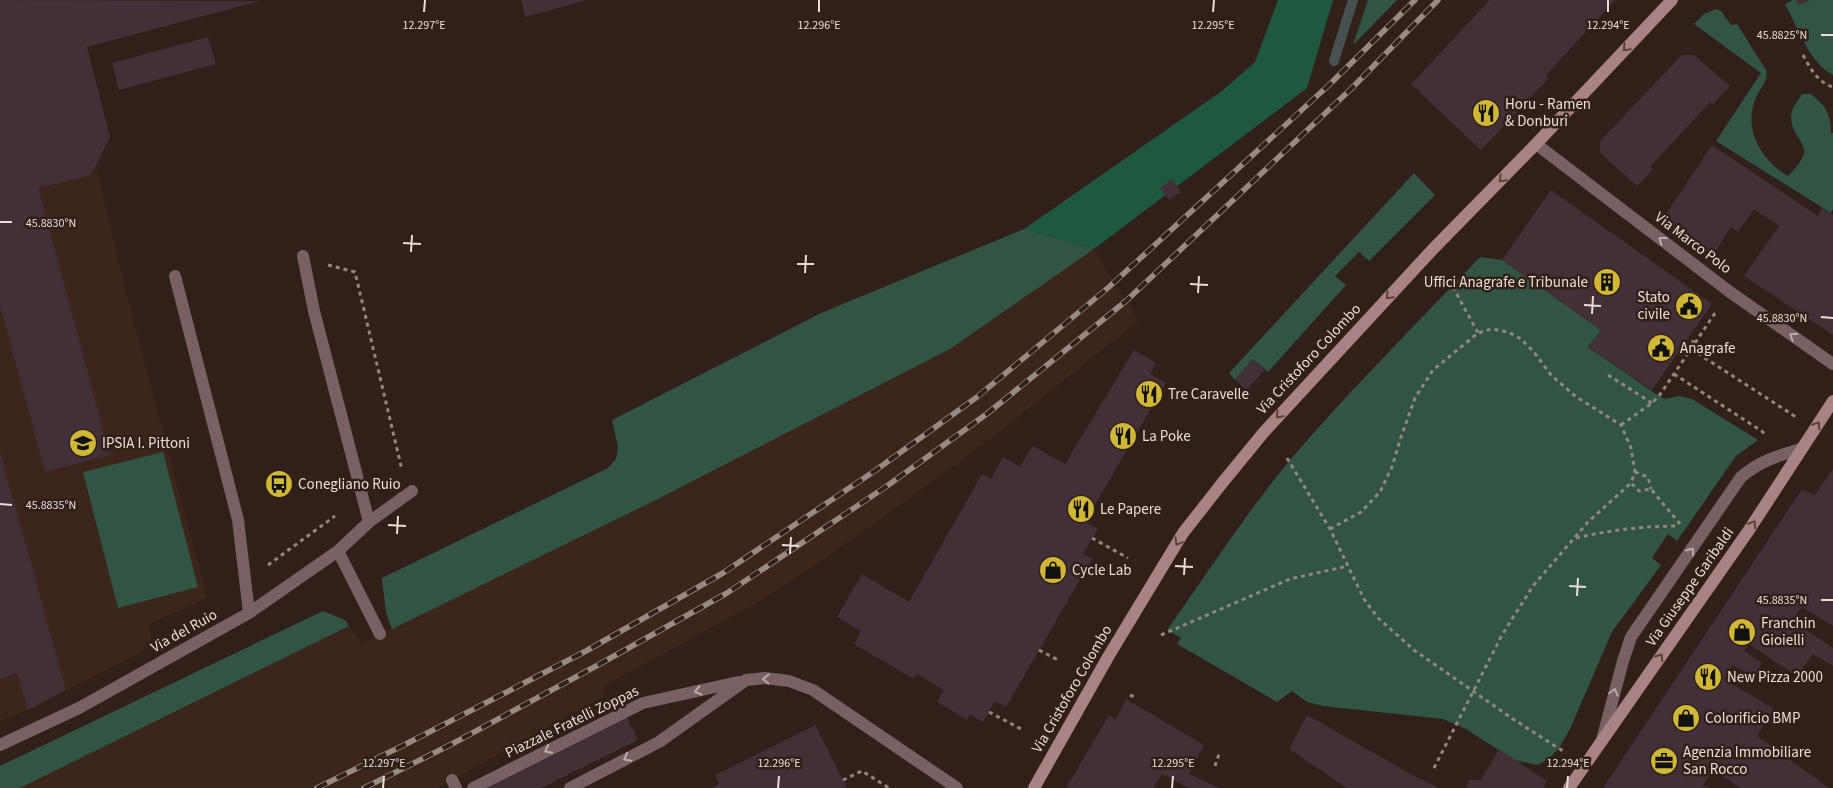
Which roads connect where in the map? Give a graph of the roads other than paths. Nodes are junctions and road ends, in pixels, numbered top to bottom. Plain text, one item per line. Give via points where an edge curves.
1 (1672, 0) edge
2 (1536, 144) junction
3 (304, 259) road end
4 (175, 276) dead end
5 (1833, 364) edge
6 (1833, 401) edge
7 (1801, 450) junction
8 (412, 491) dead end
9 (369, 522) junction
10 (338, 551) junction
11 (249, 613) junction
12 (380, 634) dead end
13 (746, 680) junction
14 (1602, 740) junction
15 (0, 745) edge
16 (474, 788) edge
17 (570, 788) edge
18 (957, 788) edge
19 (1034, 788) edge
20 (1569, 788) edge

1 -> 2 street, Via Cristoforo Colombo
5 -> 2 street, Via Marco Polo via 1730,292
2 -> 19 street, Via Cristoforo Colombo via 1433,249 1264,432 1183,533
3 - 9 street via 314,311
4 - 11 street via 238,520
7 -> 6 street, Via Giuseppe Garibaldi
14 -> 7 street, Via Giuseppe Garibaldi
14 -> 7 street via 1631,637 1741,477 1771,458
8 - 9 street, Via del Ruio
9 - 10 street, Via del Ruio
10 - 11 street, Via del Ruio
10 - 12 street
11 - 15 street, Via del Ruio via 78,708
13 -> 16 street, Piazzale Fratelli Zoppas via 643,703
13 -> 17 street via 659,742
18 -> 13 street, Piazzale Fratelli Zoppas via 813,690 789,681
14 - 20 street, Via Giuseppe Garibaldi

